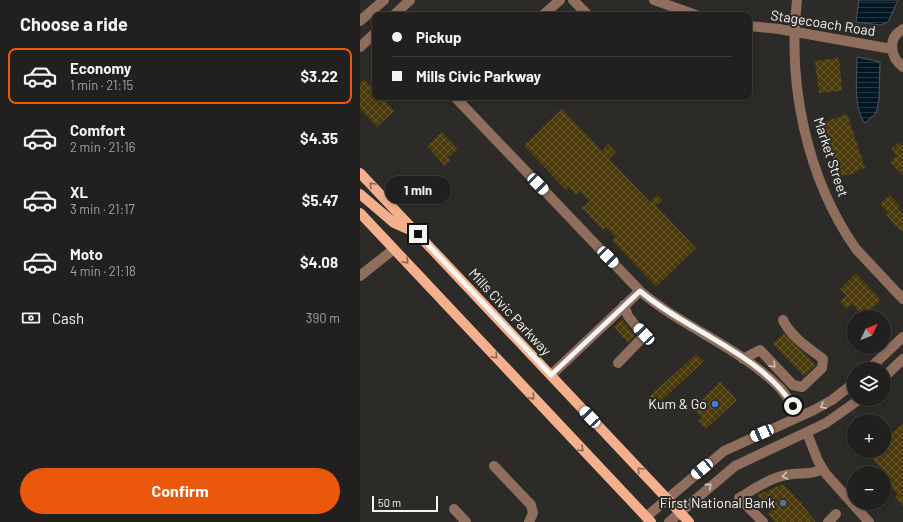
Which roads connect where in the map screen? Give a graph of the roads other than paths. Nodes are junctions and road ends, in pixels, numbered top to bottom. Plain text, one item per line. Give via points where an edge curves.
1 (384, 0) edge
2 (410, 0) edge
3 (560, 0) edge
4 (573, 0) edge
5 (654, 0) edge
6 (796, 0) edge
7 (400, 12) edge
8 (546, 12) edge
9 (585, 12) edge
10 (688, 12) edge
11 (360, 21) edge
12 (752, 26) edge
13 (903, 29) edge
14 (796, 33) junction
15 (372, 36) edge
16 (360, 47) edge
17 (892, 49) junction
18 (903, 67) edge
19 (458, 100) edge
20 (360, 173) edge
21 (360, 194) edge
22 (360, 213) edge
23 (418, 234) junction
24 (394, 249) junction
25 (360, 276) edge
26 (640, 291) junction
27 (903, 299) edge
28 (624, 305) junction
29 (784, 320) dead end
30 (903, 337) edge
31 (743, 359) junction
32 (903, 359) edge
33 (876, 362) edge
34 (618, 364) dead end
35 (891, 370) edge
36 (551, 375) junction
37 (847, 388) edge
38 (852, 406) edge
39 (799, 417) junction
40 (807, 433) junction
41 (494, 466) dead end
42 (823, 469) junction
43 (667, 498) junction
44 (454, 509) dead end
45 (680, 512) junction
46 (836, 514) dead end
47 (648, 519) edge
48 (466, 522) edge
49 (529, 522) edge
50 (669, 522) edge
51 (689, 522) edge
52 (763, 522) edge
53 (828, 522) edge
54 (869, 522) edge

1 - 11 street
2 - 7 street
3 - 8 street
4 - 9 street
5 - 10 street
6 - 14 street, Market Street
12 - 14 street, Stagecoach Road
13 - 17 street via 895,36
14 - 17 street, Stagecoach Road
14 - 27 street, Market Street via 795,73 805,132 828,197 856,249
15 - 16 street
17 - 18 street via 893,56
19 - 26 street
23 -> 20 main road, Mills Civic Parkway
21 - 23 main road via 394,223
22 - 24 main road
23 - 36 main road, Mills Civic Parkway
24 - 25 street
24 -> 47 main road
26 - 28 street
26 - 31 street via 660,307
28 - 34 street via 628,316 644,336
28 - 36 street
31 -> 29 street via 760,350 792,385 802,387 822,368 823,359 796,337
30 - 33 street
31 - 39 street via 779,387
32 - 35 street
43 -> 36 main road, Mills Civic Parkway
37 -> 39 street via 832,400
38 - 40 street
39 - 43 street via 724,451
40 - 42 street
45 -> 40 street via 735,466
41 - 49 street via 531,505 533,513
42 -> 52 street via 810,474 787,474 739,498
42 - 54 street
43 - 45 main road, Mills Civic Parkway
43 - 47 street
44 - 48 street
45 - 50 street
45 - 51 main road, Mills Civic Parkway
46 - 53 street

